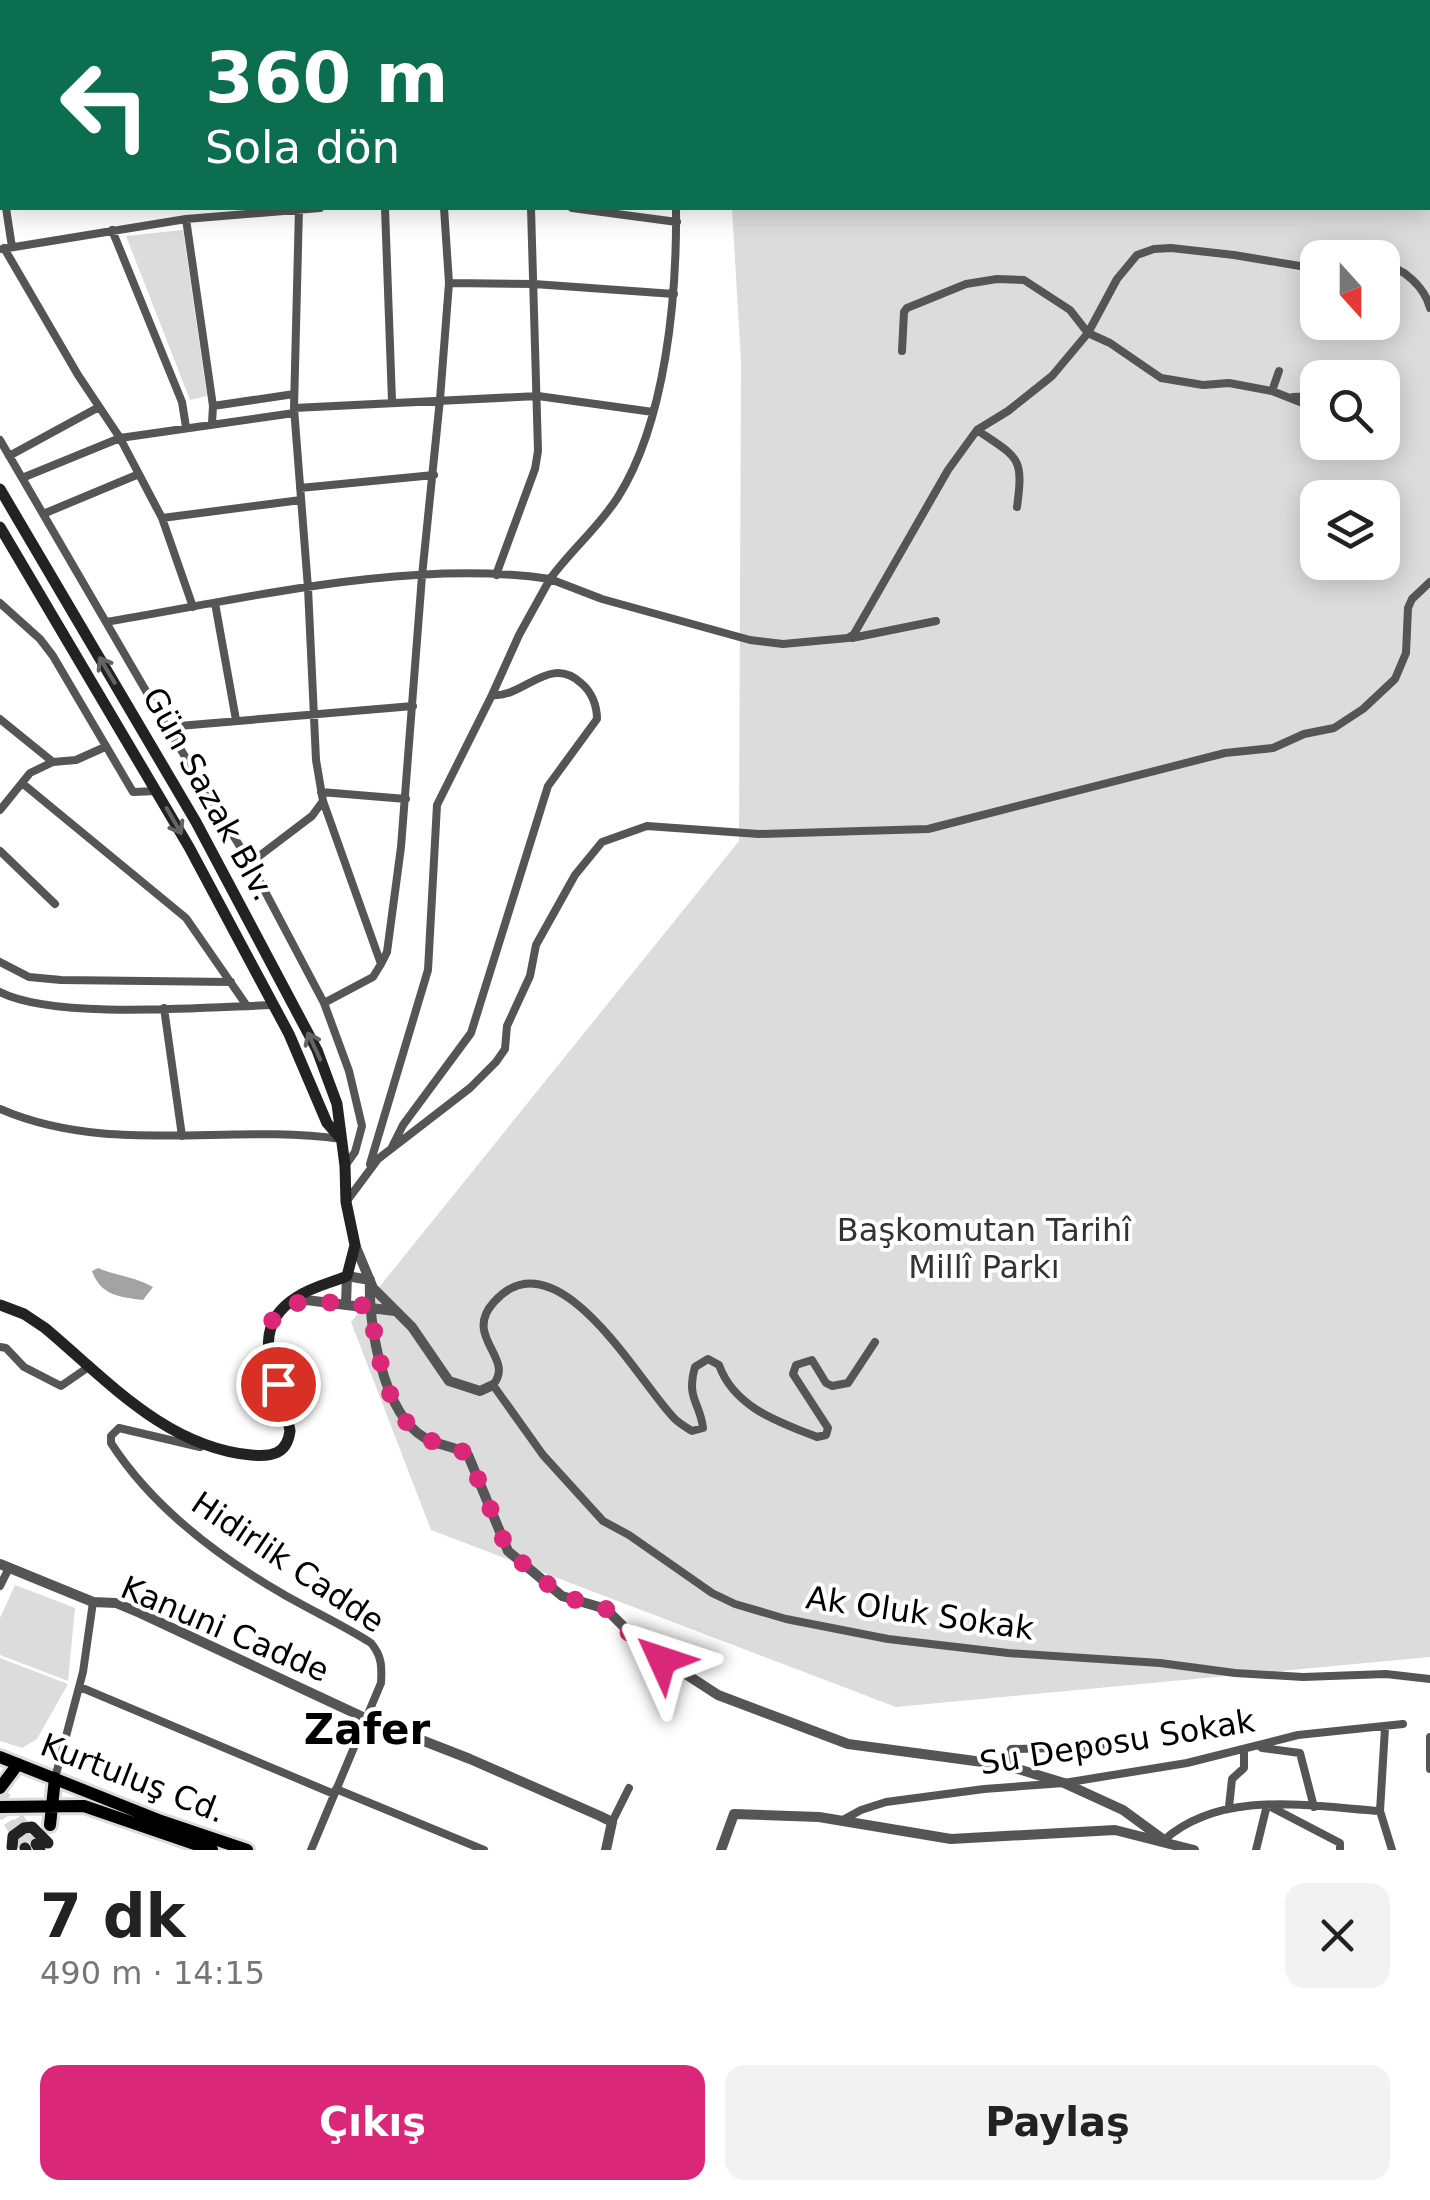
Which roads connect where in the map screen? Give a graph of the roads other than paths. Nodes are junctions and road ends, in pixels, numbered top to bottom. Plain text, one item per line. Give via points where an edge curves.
1 (6, 210) edge
2 (165, 210) edge
3 (289, 210) edge
4 (299, 210) edge
5 (385, 210) edge
6 (444, 210) edge
7 (531, 210) edge
8 (587, 210) edge
9 (676, 210) edge
10 (186, 220) junction
11 (166, 222) junction
12 (676, 222) junction
13 (112, 230) junction
14 (5, 248) edge
15 (1300, 266) edge
16 (1400, 270) edge
17 (448, 283) junction
18 (534, 284) junction
19 (674, 294) junction
20 (1430, 308) edge
21 (1088, 333) junction
22 (902, 352) dead end
23 (1280, 370) dead end
24 (1272, 391) junction
25 (294, 394) junction
26 (538, 396) junction
27 (1300, 397) edge
28 (1293, 398) junction
29 (440, 399) junction
30 (392, 401) junction
31 (1300, 401) edge
32 (213, 406) junction
33 (99, 407) junction
34 (294, 410) junction
35 (653, 412) junction
36 (212, 423) junction
37 (186, 427) junction
38 (977, 430) junction
39 (120, 438) junction
40 (0, 440) edge
41 (9, 456) junction
42 (139, 474) junction
43 (434, 475) junction
44 (22, 478) junction
45 (300, 488) junction
46 (0, 489) edge
47 (302, 500) junction
48 (1017, 507) dead end
49 (44, 514) junction
50 (162, 518) junction
51 (0, 526) edge
52 (496, 574) junction
53 (422, 576) junction
54 (550, 580) junction
55 (1430, 582) edge
56 (308, 588) junction
57 (0, 603) edge
58 (216, 603) junction
59 (193, 607) junction
60 (106, 622) junction
61 (936, 622) dead end
62 (848, 638) junction
63 (492, 696) junction
64 (413, 706) junction
65 (312, 712) junction
66 (0, 718) edge
67 (236, 720) junction
68 (167, 728) junction
69 (106, 747) junction
70 (53, 762) junction
71 (22, 783) junction
72 (156, 792) junction
73 (322, 796) junction
74 (406, 800) junction
75 (0, 810) edge
76 (0, 851) edge
77 (250, 863) junction
78 (55, 904) dead end
79 (0, 962) edge
80 (381, 964) junction
81 (230, 982) junction
82 (0, 992) edge
83 (324, 1004) junction
84 (274, 1005) junction
85 (247, 1006) junction
86 (164, 1008) junction
87 (0, 1109) edge
88 (182, 1136) junction
89 (341, 1139) junction
90 (392, 1147) junction
91 (345, 1166) junction
92 (367, 1173) junction
93 (346, 1202) junction
94 (355, 1245) junction
95 (347, 1276) junction
96 (370, 1280) junction
97 (0, 1304) edge
98 (287, 1304) junction
99 (346, 1304) junction
100 (369, 1306) junction
101 (398, 1311) junction
102 (874, 1342) dead end
103 (0, 1347) edge
104 (90, 1366) junction
105 (493, 1385) junction
106 (219, 1450) junction
107 (4, 1567) edge
108 (0, 1586) edge
109 (93, 1602) junction
110 (1430, 1680) edge
111 (80, 1686) junction
112 (365, 1718) junction
113 (1403, 1724) dead end
114 (1385, 1728) junction
115 (1430, 1737) edge
116 (1101, 1747) dead end
117 (1258, 1747) junction
118 (1244, 1750) junction
119 (0, 1757) edge
120 (18, 1764) junction
121 (1005, 1765) junction
122 (1430, 1769) edge
123 (55, 1778) junction
124 (1064, 1783) junction
125 (0, 1788) edge
126 (630, 1788) dead end
127 (335, 1792) junction
128 (50, 1804) junction
129 (1268, 1805) junction
130 (84, 1806) junction
131 (0, 1807) edge
132 (1229, 1807) junction
133 (1314, 1807) junction
134 (1380, 1811) junction
135 (841, 1821) junction
136 (612, 1822) junction
137 (50, 1825) junction
138 (0, 1828) edge
139 (1164, 1840) junction
140 (195, 1847) edge
141 (32, 1848) edge
142 (212, 1850) edge
143 (246, 1850) edge
144 (310, 1850) edge
145 (484, 1850) edge
146 (606, 1850) edge
147 (721, 1850) edge
148 (1194, 1850) edge
149 (1256, 1850) edge
150 (1340, 1850) edge
151 (1392, 1850) edge

1 - 14 street
2 - 11 street
3 - 10 street
4 - 25 street
5 - 30 street
6 - 17 street
7 - 18 street
8 - 12 street
9 - 12 street
10 - 11 street
10 - 32 street
11 - 13 street
12 - 19 street
13 - 14 street
13 - 37 street via 182,402
14 - 33 street
15 - 21 street via 1154,249 1126,264
16 - 20 street via 1420,287
17 - 18 street
17 - 29 street
18 - 19 street
18 - 26 street
19 - 35 street
21 - 22 street via 1070,310 1024,280 997,279 907,308
21 - 24 street via 1161,378
21 - 38 street via 1052,376
23 - 24 street
24 - 28 street
25 - 32 street
25 - 34 street
26 - 29 street
26 - 35 street
26 - 52 street via 535,468
27 - 28 street
28 - 31 street
29 - 30 street
29 - 43 street
30 - 34 street
32 - 36 street
33 - 39 street
33 - 41 street
34 - 36 street
34 - 45 street
35 - 54 street via 638,462 617,499
36 - 37 street
37 - 39 street
38 - 48 street via 1020,466
38 - 62 street
39 - 42 street
39 - 44 street
40 - 41 street
41 - 44 street
42 - 49 street
42 - 50 street
43 - 45 street
43 - 53 street
44 - 49 street
45 - 47 street
89 -> 46 main road, Gün Sazak Blv. via 337,1104 288,993
47 - 50 street
47 - 56 street
49 - 60 street
50 - 59 street
51 - 72 main road, Gün Sazak Blv.
52 - 53 street
52 - 54 street
53 - 56 street
53 - 64 street
54 - 62 street via 750,640
54 - 63 street
55 - 90 street via 1408,608 1406,652 1395,679 1346,722 1272,748 1226,753 928,829 759,834 646,826 602,842 536,945 496,1062
56 - 58 street
56 - 65 street
57 - 69 street via 53,656
58 - 59 street
58 - 67 street
59 - 60 street
60 - 68 street
61 - 62 street
63 - 90 street via 550,672 566,674 586,688 596,719 548,786 471,1033
63 - 92 street via 437,806 428,970
64 - 65 street
64 - 74 street
65 - 67 street
65 - 73 street
66 - 70 street
67 - 68 street
68 - 77 street
69 - 70 street
69 - 72 street via 133,792
70 - 71 street
71 - 75 street
71 - 81 street via 186,918
72 -> 84 main road, Gün Sazak Blv.
73 - 74 street
73 - 77 street via 312,816
73 - 80 street
74 - 80 street
76 - 78 street
77 - 83 street
79 - 81 street via 29,976 61,980
80 - 83 street via 373,977
81 - 85 street
82 - 86 street via 31,1003
83 - 91 street via 362,1126
84 - 85 street
84 - 89 main road, Gün Sazak Blv. via 327,1123
85 - 86 street
86 - 88 street
87 - 88 street via 63,1131
88 - 89 street
89 - 91 main road, Gün Sazak Blv.
90 - 92 street
91 - 93 main road, Gün Sazak Blv.
92 - 93 street
93 - 94 main road, Gün Sazak Blv.
94 - 95 main road
94 - 96 street
95 - 96 street
95 - 98 main road
95 - 99 street
96 - 100 street
96 - 101 street
97 - 104 main road via 34,1321
98 - 99 street
98 - 106 main road via 268,1336 288,1444 266,1456
99 - 100 street
100 - 101 street
100 - 121 street via 393,1402 425,1438 468,1455 508,1551 562,1596 606,1609 644,1647 718,1695 848,1744
101 - 105 street via 449,1381 480,1390
102 - 105 street via 848,1383 826,1383 812,1360 796,1366 796,1383 826,1435 817,1437 746,1404 708,1359 694,1373 692,1398 703,1428 692,1431 674,1419 580,1305 545,1286 528,1285 500,1296 484,1316 486,1342 501,1369
103 - 104 street via 60,1386
104 - 106 main road via 166,1428
105 - 110 street, Ak Oluk Sokak via 543,1455 603,1521 735,1604 888,1639 1235,1673
106 - 112 street, Hidirlik Cadde via 129,1429 111,1436 143,1486 192,1532 279,1592 371,1643 382,1665
107 - 108 street
107 - 109 street, Kanuni Cadde
109 - 111 street
109 - 112 street, Kanuni Cadde via 140,1613
111 - 123 street
111 - 127 street
112 - 127 street, Hidirlik Cadde
112 - 136 street, Kanuni Cadde
113 - 114 street, Su Deposu Sokak
114 - 117 street, Su Deposu Sokak via 1298,1734
114 - 134 street
115 - 122 street
116 - 121 street via 1010,1749
117 - 118 street, Su Deposu Sokak
117 - 133 street via 1300,1753
118 - 124 street, Su Deposu Sokak
118 - 132 street
119 - 120 main road, Kurtuluş Cd.
120 - 123 main road, Kurtuluş Cd.
120 - 125 main road
121 - 124 street
123 - 128 main road
123 - 143 main road, Kurtuluş Cd.
124 - 135 street, Su Deposu Sokak via 886,1802
124 - 139 street via 1123,1810
126 - 136 street
127 - 144 street, Hidirlik Cadde
127 - 145 street
128 - 130 main road, Kurtuluş Cd.
128 - 131 main road, Kurtuluş Cd.
128 - 137 main road
129 - 132 street
129 - 133 street
129 - 149 street
129 - 150 street via 1340,1843
130 - 137 main road
130 - 140 main road, Kurtuluş Cd.
132 - 139 street
133 - 134 street
134 - 151 street
135 - 139 street via 951,1840 1115,1830
135 - 147 street via 734,1814
136 - 146 street
137 - 141 main road
138 - 141 main road
139 - 148 street
140 - 142 main road, Kurtuluş Cd.

